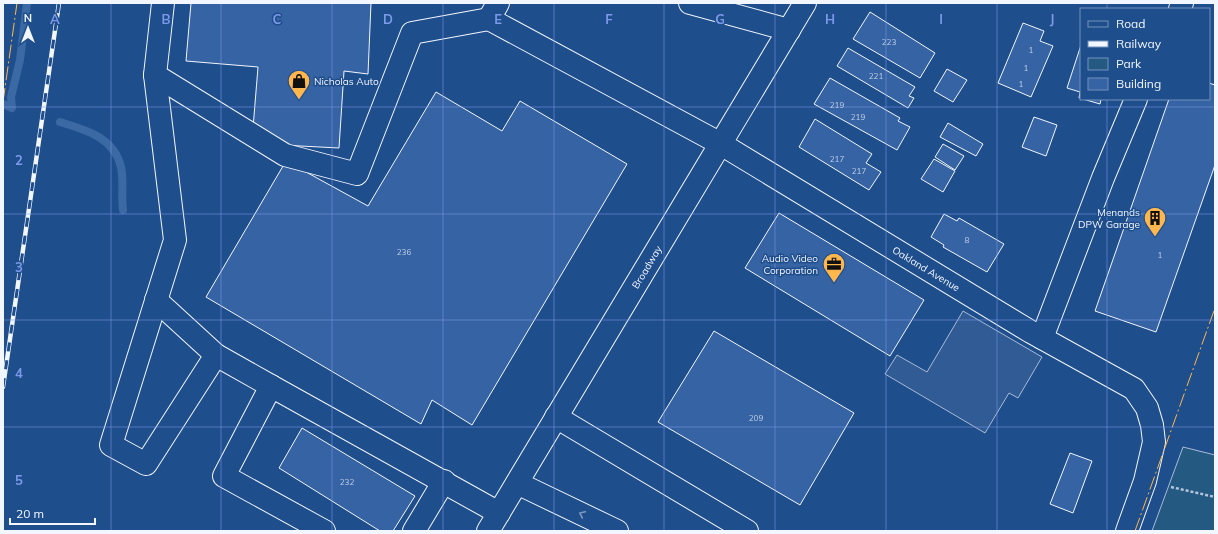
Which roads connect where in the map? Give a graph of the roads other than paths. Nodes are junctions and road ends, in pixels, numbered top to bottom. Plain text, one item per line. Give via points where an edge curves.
1 (163, 3) edge
2 (690, 3) edge
3 (805, 3) edge
4 (493, 11) edge
5 (789, 30) junction
6 (156, 75) junction
7 (1136, 100) edge
8 (721, 144) junction
9 (156, 300) junction
10 (1042, 338) junction
11 (216, 355) junction
12 (271, 386) junction
13 (556, 417) junction
14 (444, 481) junction
15 (517, 483) junction
16 (493, 522) edge
17 (324, 531) edge
18 (414, 531) edge
19 (617, 531) edge
20 (747, 531) edge
21 (1127, 531) edge

1 - 6 main road
2 - 5 main road
3 - 5 main road, Broadway
4 - 6 main road via 412,33 357,174 285,155
4 - 8 main road, Oakland Avenue
5 - 8 main road, Broadway
6 - 9 main road via 174,240
7 - 10 main road
8 - 10 main road, Oakland Avenue
8 - 13 main road, Broadway
9 - 11 main road
9 - 11 main road via 111,445 146,464
10 - 21 main road, Oakland Avenue via 1134,389 1147,408 1153,433 1152,455
11 - 12 main road
12 - 14 main road
12 - 17 main road via 224,476
13 - 15 main road, Broadway
13 - 20 main road via 634,461
14 - 16 main road
14 - 18 main road
15 - 16 main road, Broadway
19 -> 15 main road

